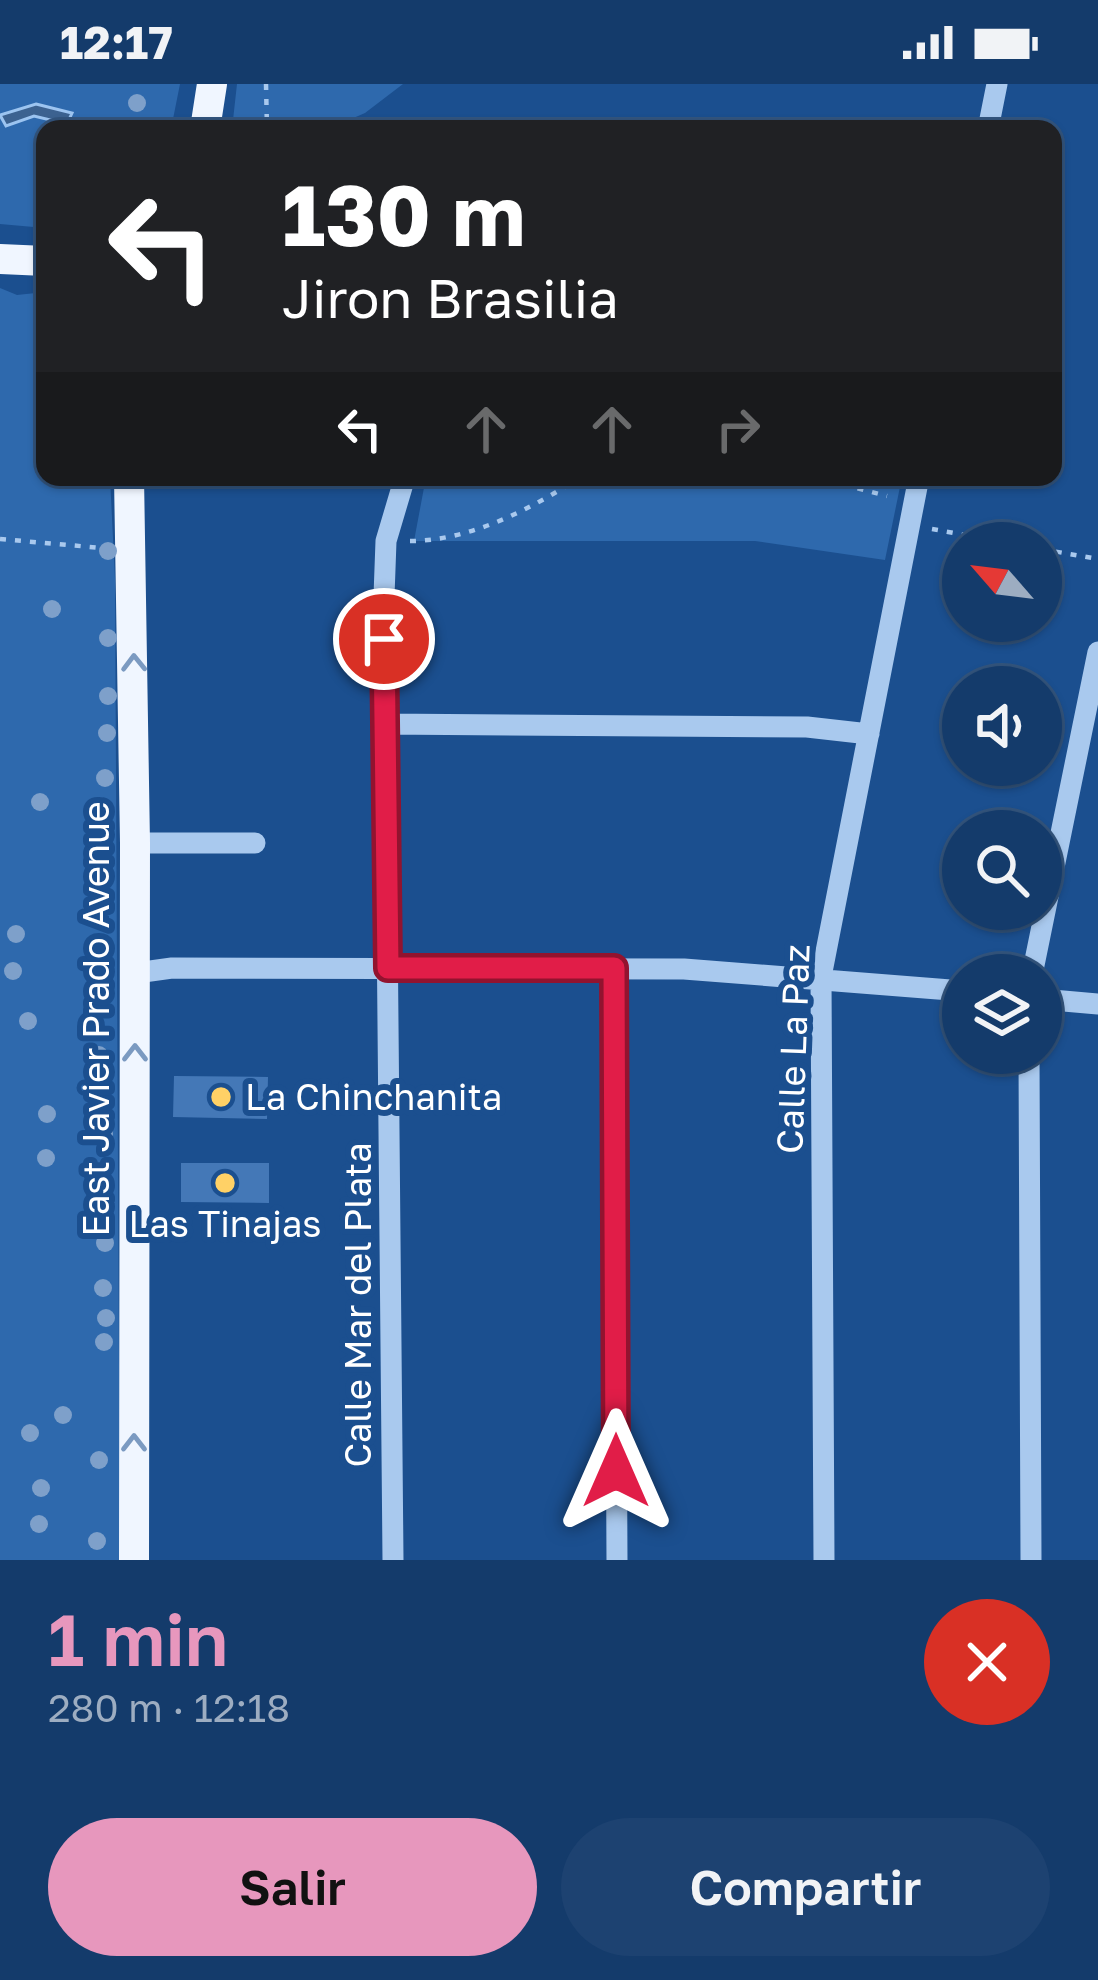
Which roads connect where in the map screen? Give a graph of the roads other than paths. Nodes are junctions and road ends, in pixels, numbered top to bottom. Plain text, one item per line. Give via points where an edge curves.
1 (212, 84) edge
2 (997, 84) edge
3 (206, 120) edge
4 (990, 120) edge
5 (0, 259) edge
6 (36, 261) edge
7 (133, 486) edge
8 (402, 486) edge
9 (917, 486) edge
10 (1098, 652) edge
11 (384, 724) junction
12 (868, 734) junction
13 (255, 843) dead end
14 (135, 844) junction
15 (1036, 954) edge
16 (388, 968) junction
17 (614, 968) junction
18 (136, 974) junction
19 (821, 977) junction
20 (942, 989) edge
21 (1062, 1001) edge
22 (1098, 1004) edge
23 (1029, 1074) edge
24 (134, 1560) edge
25 (393, 1560) edge
26 (617, 1560) edge
27 (824, 1560) edge
28 (1031, 1560) edge

1 - 3 main road
2 - 4 street
5 - 6 main road
14 -> 7 main road, East Javier Prado Avenue
8 - 11 street, Calle Mar del Plata via 386,541
9 - 12 street, Calle La Paz
10 - 15 street
11 - 12 street
11 - 16 street, Calle Mar del Plata
12 - 19 street, Calle La Paz
13 - 14 street
14 - 18 main road, East Javier Prado Avenue
16 - 17 street
16 - 18 street
16 - 25 street, Calle Mar del Plata
17 - 19 street
17 - 26 street
24 -> 18 main road, East Javier Prado Avenue
19 - 20 street
19 - 27 street, Calle La Paz
21 - 22 street
23 - 28 street

